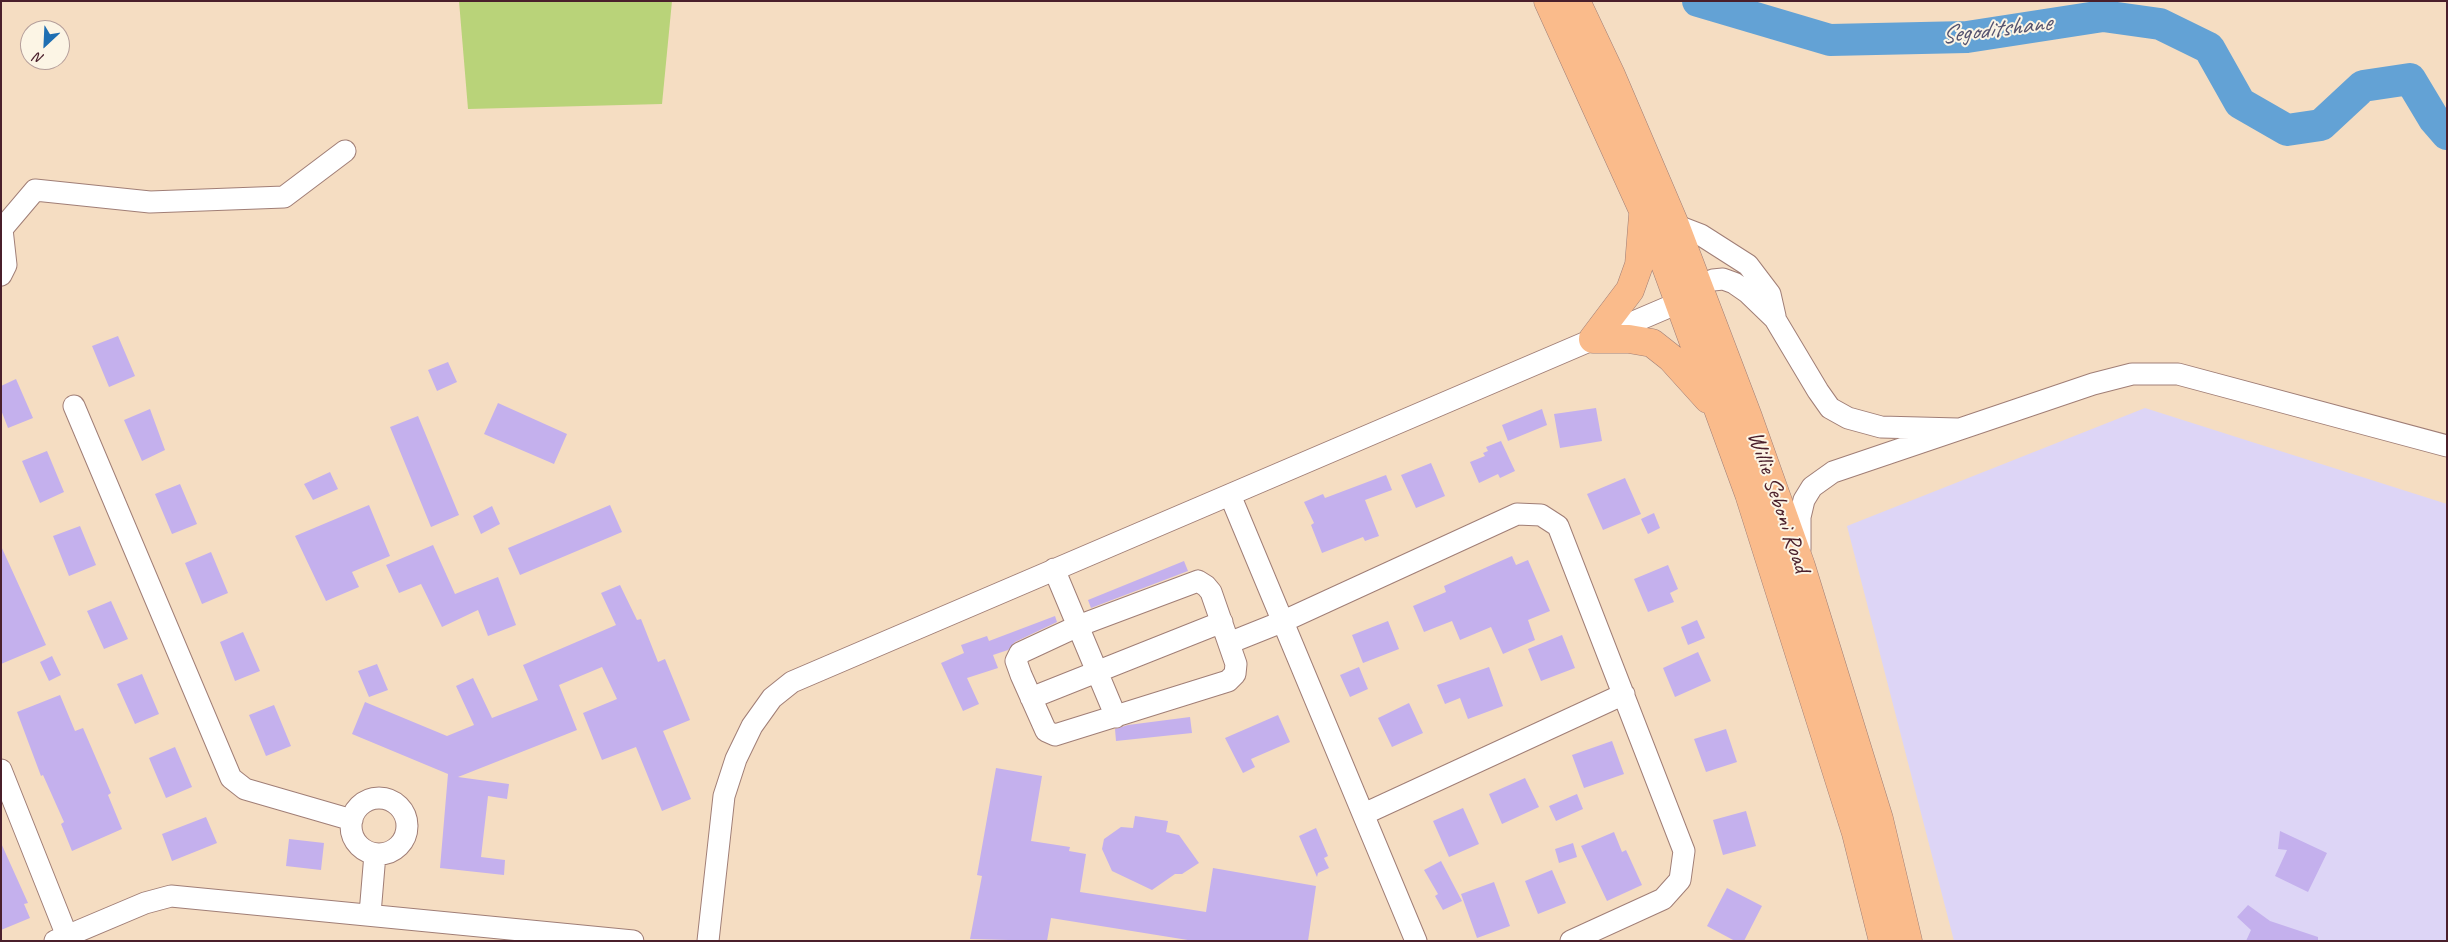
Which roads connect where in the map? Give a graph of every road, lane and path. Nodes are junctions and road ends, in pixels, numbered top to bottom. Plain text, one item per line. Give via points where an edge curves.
1 (1548, 1) edge
2 (1576, 1) edge
3 (1599, 80) junction
4 (345, 151) dead end
5 (1644, 212) junction
6 (1675, 225) junction
7 (1, 275) edge
8 (1688, 294) junction
9 (1776, 319) junction
10 (1593, 339) junction
11 (74, 406) dead end
12 (1720, 414) junction
13 (1958, 429) junction
14 (2447, 446) edge
15 (1230, 495) junction
16 (1801, 566) junction
17 (1054, 569) junction
18 (1284, 621) junction
19 (1222, 622) junction
20 (1078, 626) junction
21 (1229, 643) junction
22 (1096, 671) junction
23 (1624, 694) junction
24 (1031, 698) junction
25 (1116, 717) junction
26 (1, 770) edge
27 (1364, 814) junction
28 (352, 820) junction
29 (375, 854) junction
30 (370, 914) junction
31 (61, 938) edge
32 (633, 941) edge
33 (708, 941) edge
34 (1416, 941) edge
35 (1570, 941) edge
36 (1883, 941) edge
37 (1908, 941) edge

1 - 3 main road
2 - 3 main road
3 - 5 main road, Willie Seboni Road
3 - 6 main road, Willie Seboni Road
4 - 7 street via 284,197 150,202 35,190 2,229 6,265
5 - 8 main road, Willie Seboni Road
5 - 10 main road via 1636,277
6 - 8 main road, Willie Seboni Road
6 - 9 street via 1702,235 1748,265 1770,294
8 - 9 street via 1713,280 1723,279 1734,283
8 - 10 street
8 - 12 main road, Willie Seboni Road
8 - 16 main road, Willie Seboni Road via 1748,417
9 - 13 street via 1830,408 1848,418 1881,427
10 - 12 main road via 1652,343 1671,358
10 - 15 street
11 - 28 street via 231,778 245,789
12 - 36 main road, Willie Seboni Road via 1749,494 1856,834
13 - 14 street via 2132,374 2178,374
13 - 16 street via 1834,472 1812,487 1804,500 1800,517
15 - 17 street
15 - 18 street
16 - 37 main road, Willie Seboni Road via 1878,819
17 - 20 street
17 - 33 street via 813,672 792,682 772,698 752,726 736,758 724,796
18 - 21 street
18 - 23 street via 1517,514 1541,515 1558,526
18 - 27 street
19 - 20 street via 1211,592 1198,581
19 - 21 street
19 - 22 street
20 - 22 street
20 - 24 street via 1017,657
21 - 25 street via 1236,664 1235,674 1228,681
22 - 24 street
22 - 25 street
23 - 27 street
23 - 35 street via 1684,851 1680,880 1663,899
24 - 25 street via 1050,734
26 - 31 street
27 - 34 street
28 - 29 street via 351,829 358,845
28 - 29 street via 362,804 379,799 388,800 402,812 406,820 405,838 392,851
29 - 30 street
30 - 31 street via 171,896 145,903
30 - 32 street

